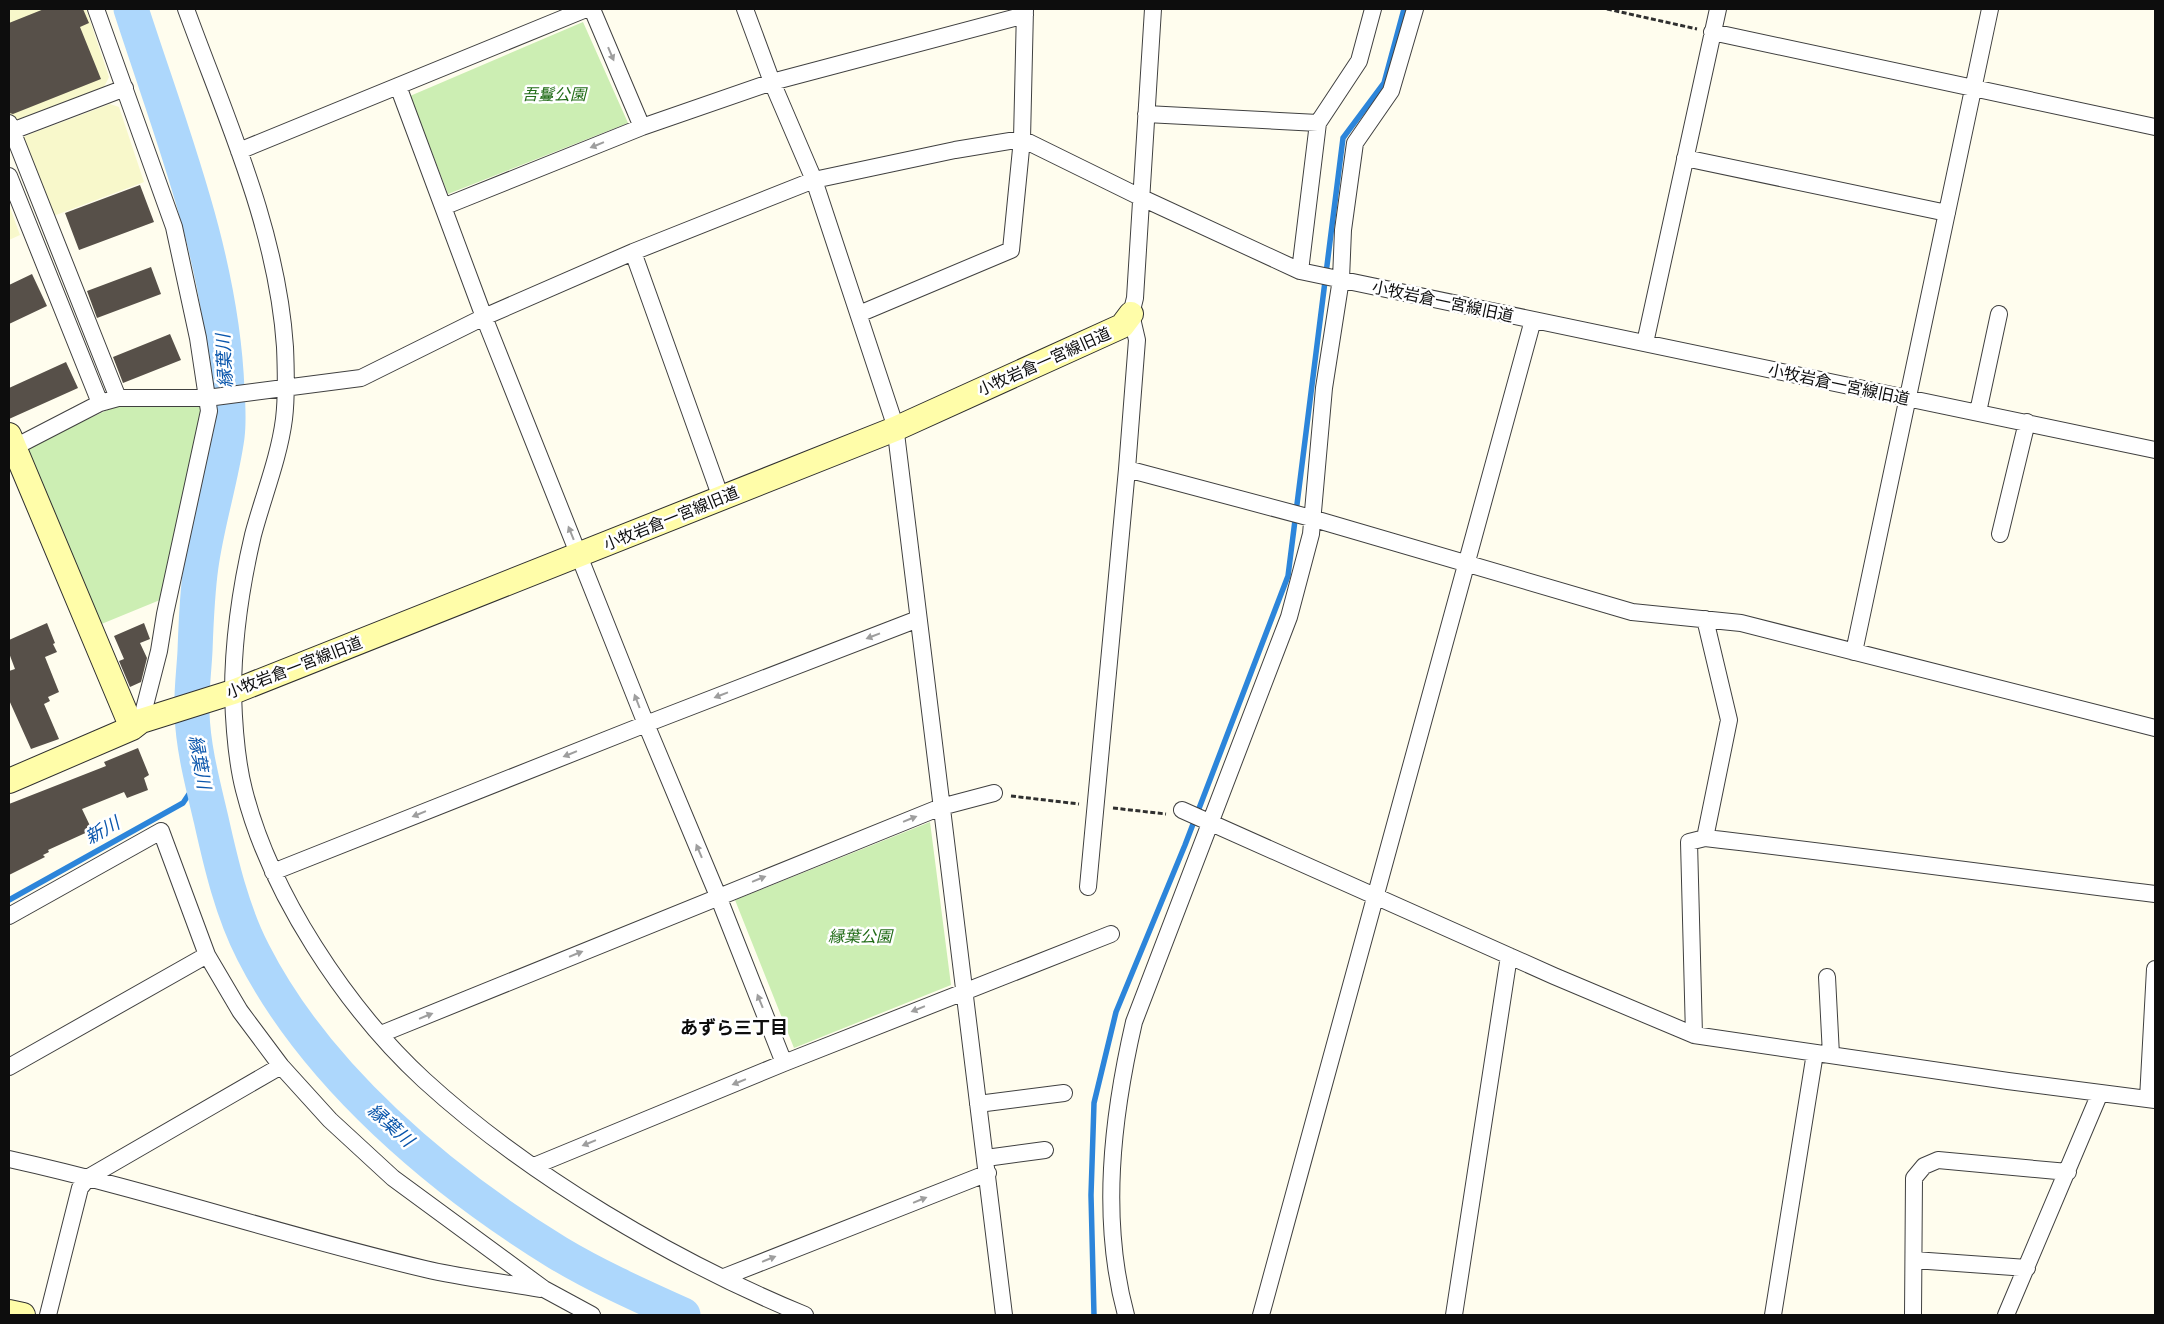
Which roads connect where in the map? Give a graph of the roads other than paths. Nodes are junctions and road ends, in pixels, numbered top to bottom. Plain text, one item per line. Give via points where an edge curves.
1 (96, 9) edge
2 (186, 9) edge
3 (586, 9) edge
4 (592, 9) edge
5 (745, 9) edge
6 (1152, 9) edge
7 (1374, 9) edge
8 (1415, 9) edge
9 (1718, 9) edge
10 (1990, 9) edge
11 (1025, 12) edge
12 (1712, 32) junction
13 (772, 82) junction
14 (398, 86) junction
15 (125, 88) junction
16 (1974, 88) junction
17 (1146, 114) junction
18 (1318, 123) junction
19 (10, 127) edge
20 (642, 127) junction
21 (2155, 127) edge
22 (1022, 139) junction
23 (239, 151) junction
24 (1685, 158) junction
25 (9, 176) edge
26 (814, 180) junction
27 (1140, 197) junction
28 (443, 207) junction
29 (1947, 213) junction
30 (632, 252) junction
31 (1306, 272) junction
32 (1338, 279) junction
33 (860, 314) junction
34 (1131, 314) junction
35 (1999, 314) dead end
36 (484, 317) junction
37 (1533, 320) junction
38 (1645, 343) junction
39 (286, 388) junction
40 (118, 398) junction
41 (212, 398) junction
42 (1907, 398) junction
43 (100, 403) junction
44 (1978, 412) junction
45 (2027, 422) junction
46 (895, 429) junction
47 (11, 444) edge
48 (2155, 450) edge
49 (1127, 469) junction
50 (721, 498) junction
51 (1308, 517) junction
52 (2000, 534) dead end
53 (580, 554) junction
54 (1468, 563) junction
55 (918, 619) junction
56 (1705, 619) junction
57 (1854, 652) junction
58 (225, 695) junction
59 (142, 722) junction
60 (646, 724) junction
61 (2155, 728) edge
62 (9, 781) edge
63 (994, 793) dead end
64 (940, 807) junction
65 (1184, 810) dead end
66 (1208, 820) junction
67 (1705, 838) junction
68 (273, 872) junction
69 (1088, 887) dead end
70 (2155, 894) edge
71 (718, 896) junction
72 (1375, 897) junction
73 (9, 916) edge
74 (1111, 934) dead end
75 (206, 955) junction
76 (1509, 956) junction
77 (2155, 969) edge
78 (1827, 977) dead end
79 (963, 991) junction
80 (381, 1034) junction
81 (1694, 1035) junction
82 (1815, 1053) junction
83 (1831, 1056) junction
84 (784, 1063) junction
85 (281, 1066) junction
86 (9, 1067) edge
87 (1064, 1093) dead end
88 (2100, 1093) junction
89 (2152, 1100) edge
90 (978, 1104) junction
91 (1045, 1150) dead end
92 (9, 1159) edge
93 (534, 1166) junction
94 (987, 1166) junction
95 (2068, 1172) junction
96 (89, 1177) junction
97 (1914, 1260) junction
98 (2027, 1268) junction
99 (724, 1277) junction
100 (544, 1289) junction
101 (9, 1312) edge
102 (23, 1315) edge
103 (48, 1315) edge
104 (592, 1315) edge
105 (805, 1315) edge
106 (1004, 1315) edge
107 (1126, 1315) edge
108 (1261, 1315) edge
109 (1454, 1315) edge
110 (1773, 1315) edge
111 (1913, 1315) edge
112 (2006, 1315) edge

1 - 15 street
2 - 23 street
3 - 14 street
4 -> 20 street
5 - 13 street
6 - 17 street
7 - 18 street via 1359,61
8 - 32 street via 1391,91 1355,143
9 - 12 street
10 - 16 street
11 - 13 street
11 - 22 street
12 - 16 street
12 - 24 street
13 - 20 street
13 - 26 street
14 - 23 street
14 - 28 street
15 - 19 street
15 - 41 street via 174,227
16 - 21 street
16 - 29 street
17 - 18 street
17 - 27 street
18 - 31 street
19 - 40 street
20 -> 28 street
22 - 26 street
22 - 27 street, 小牧岩倉一宮線旧道
22 - 33 street via 1012,250
23 - 39 street via 263,222 273,264 285,346
24 - 29 street
24 - 38 street
25 - 43 street
26 - 30 street
26 - 33 street
27 - 31 street, 小牧岩倉一宮線旧道
27 - 34 street via 1135,298
28 - 36 street
29 - 42 street
30 - 36 street
30 - 50 street
31 - 32 street, 小牧岩倉一宮線旧道
32 - 37 street, 小牧岩倉一宮線旧道
32 - 51 street
33 - 46 street
34 - 46 street, 小牧岩倉一宮線旧道 via 1122,326
34 - 49 street via 1137,340
35 - 44 street
36 - 39 street via 360,378
53 -> 36 street
37 - 38 street, 小牧岩倉一宮線旧道
37 - 54 street
38 - 42 street, 小牧岩倉一宮線旧道
39 - 41 street
39 - 58 street via 284,422 252,540
40 - 41 street
40 - 43 street
41 - 59 street
42 - 44 street, 小牧岩倉一宮線旧道
42 - 57 street
43 - 47 street
44 - 45 street, 小牧岩倉一宮線旧道
45 - 48 street, 小牧岩倉一宮線旧道
45 - 52 street
46 - 50 street, 小牧岩倉一宮線旧道
46 - 55 street
47 - 59 street
49 - 51 street
49 - 69 street
50 - 53 street, 小牧岩倉一宮線旧道
51 - 54 street
51 - 66 street via 1311,534 1289,617
53 - 58 street, 小牧岩倉一宮線旧道
60 -> 53 street
54 - 56 street via 1632,612
54 - 72 street
55 -> 60 street
55 - 64 street
56 - 57 street via 1741,623
56 - 67 street via 1729,720
57 - 61 street
58 - 59 street, 小牧岩倉一宮線旧道
58 - 68 street via 244,790
59 - 62 street, 小牧岩倉一宮線旧道
60 -> 68 street
71 -> 60 street
63 - 64 street
71 -> 64 street
64 - 79 street
65 - 66 street
66 - 72 street
66 - 107 street via 1134,1022 1115,1117 1112,1246
67 - 70 street via 1886,858
67 - 81 street via 1689,842
68 - 80 street via 342,987
80 -> 71 street
84 -> 71 street
72 - 76 street
72 - 108 street
73 - 75 street via 161,831
74 - 79 street
75 - 85 street via 240,1011
75 - 86 street
76 - 81 street
76 - 109 street
77 - 89 street
78 - 83 street
79 -> 84 street
79 - 90 street
80 - 93 street via 422,1078 475,1123
81 - 82 street
82 - 83 street
82 - 110 street
83 - 88 street
84 -> 93 street
85 - 96 street
85 - 100 street via 330,1120 393,1178
87 - 90 street
88 - 89 street
88 - 95 street
90 - 94 street
91 - 94 street
92 - 96 street
93 - 99 street via 596,1208
99 -> 94 street
94 - 106 street
95 - 97 street via 1938,1160 1924,1166 1914,1178
95 - 98 street
96 - 100 street via 238,1221 427,1270
96 - 103 street via 80,1188
97 - 98 street
97 - 111 street
98 - 112 street
99 - 105 street
100 - 104 street
101 - 102 street

